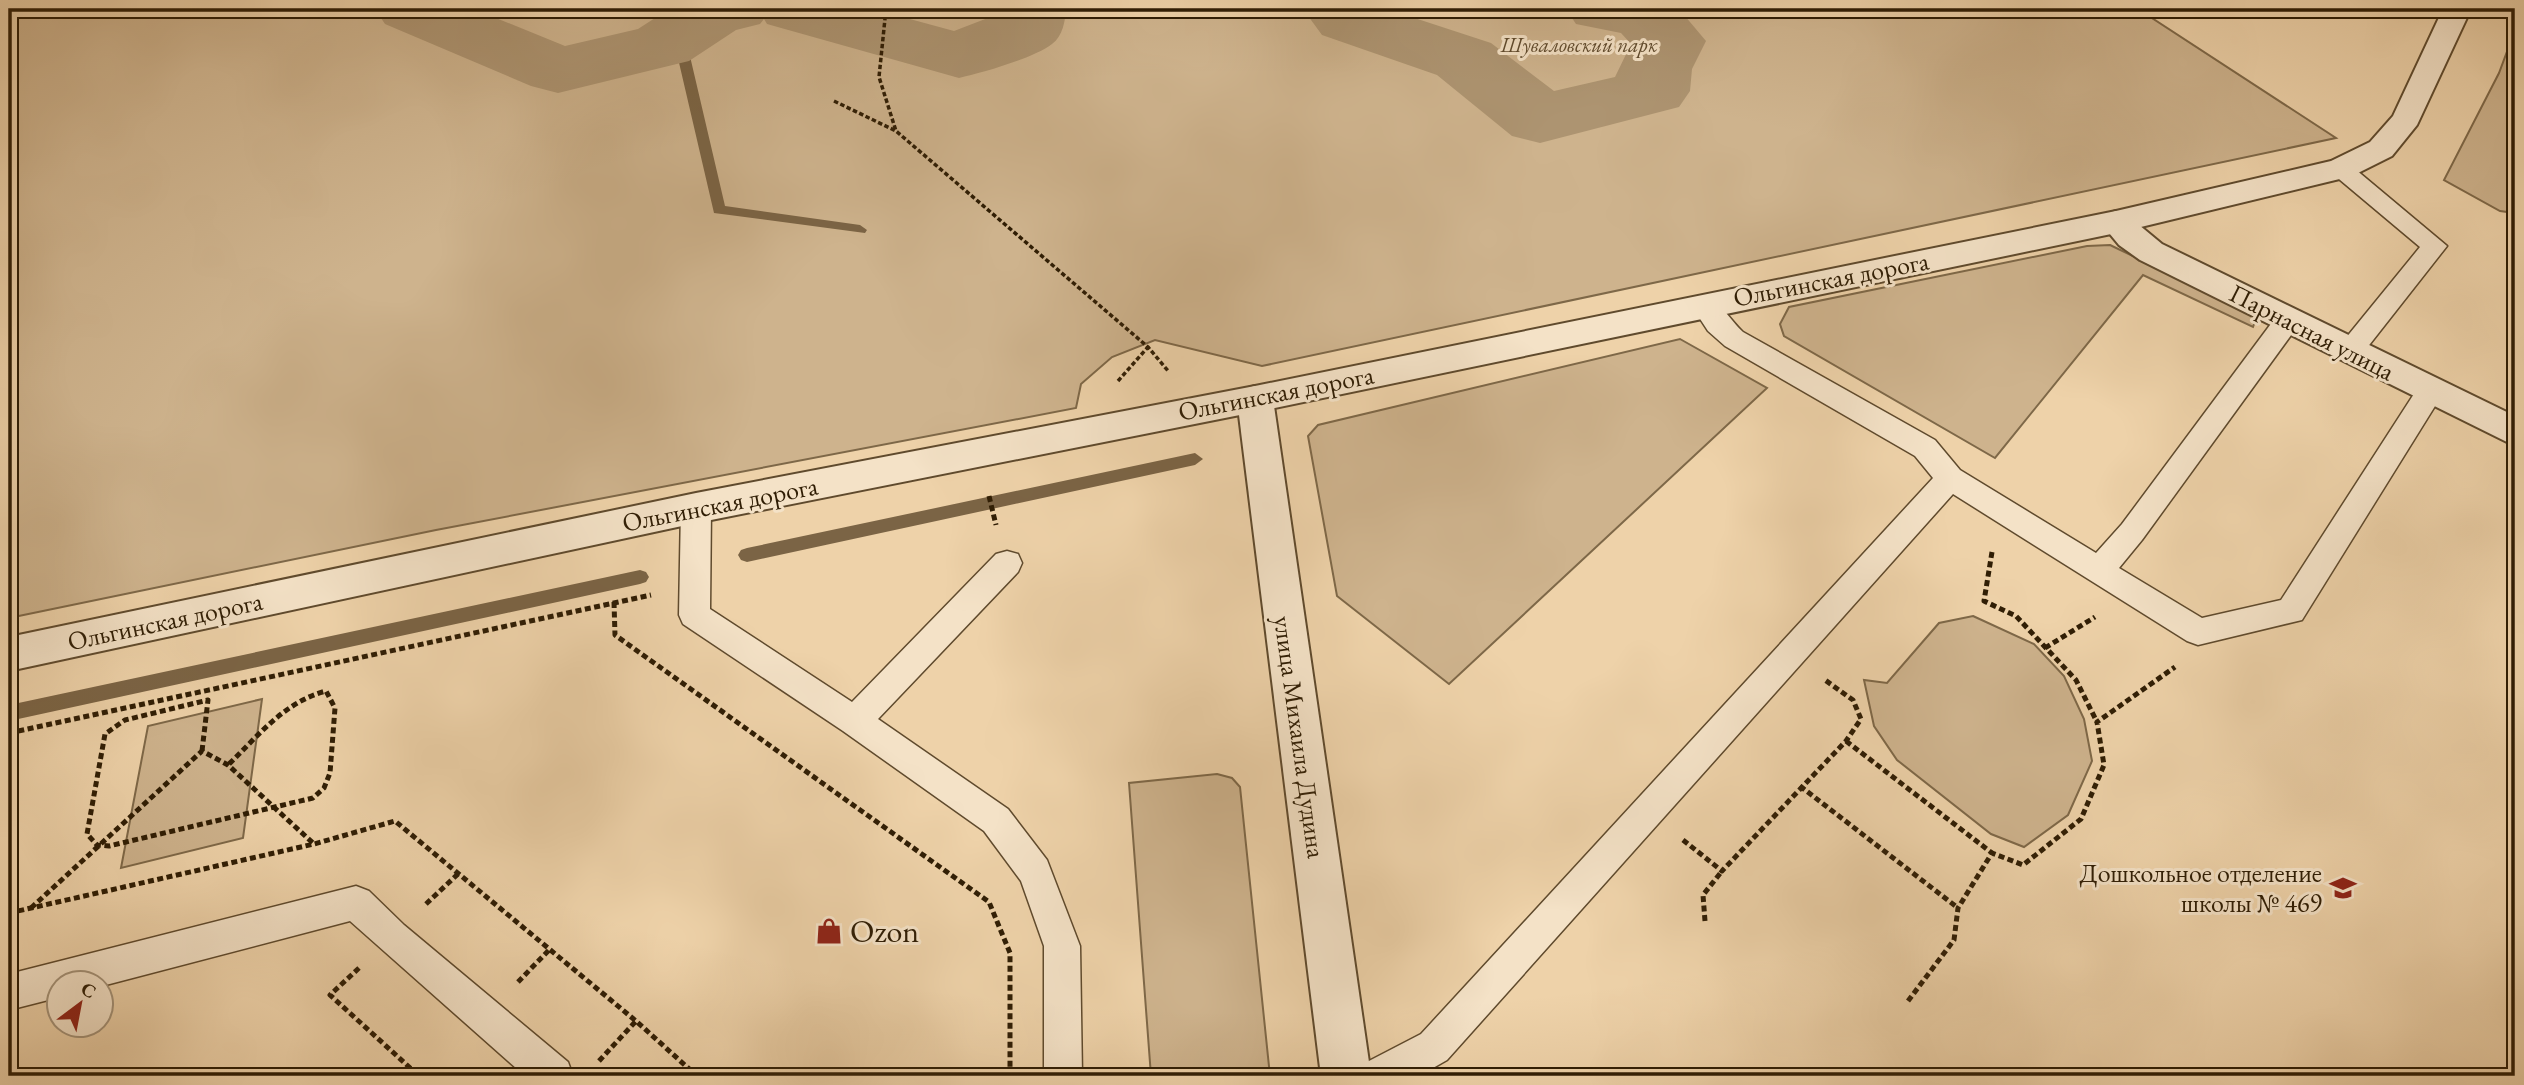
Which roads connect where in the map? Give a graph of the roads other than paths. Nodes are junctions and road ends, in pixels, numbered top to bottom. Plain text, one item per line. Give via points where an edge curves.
1 (2457, 9) edge
2 (2341, 169) junction
3 (2116, 222) junction
4 (1704, 305) junction
5 (2288, 320) junction
6 (2350, 351) junction
7 (2431, 390) junction
8 (1255, 399) junction
9 (2515, 432) edge
10 (1950, 478) junction
11 (696, 508) junction
12 (1007, 563) dead end
13 (2104, 573) junction
14 (9, 654) edge
15 (855, 721) junction
16 (9, 992) edge
17 (554, 1076) edge
18 (1063, 1076) edge
19 (1346, 1076) edge
20 (1381, 1076) edge

1 - 2 street, Ольгинская дорога via 2406,119 2381,149
2 - 3 street, Ольгинская дорога
2 - 6 lane via 2435,246
3 - 4 street, Ольгинская дорога
3 - 5 street, Парнасная улица via 2151,252
4 - 8 street, Ольгинская дорога
4 - 10 lane via 1734,339 1925,448
5 - 6 street, Парнасная улица
5 - 13 lane
6 - 7 street, Парнасная улица
7 - 9 street, Парнасная улица
7 - 13 lane via 2291,611 2198,632
8 - 11 street, Ольгинская дорога
8 - 19 street, улица Михаила Дудина
10 - 13 lane
10 - 20 lane via 1434,1047
11 - 14 street, Ольгинская дорога
11 - 15 lane via 694,615
12 - 15 lane
15 - 18 lane via 996,820 1035,872 1062,946
16 - 17 lane via 356,903

